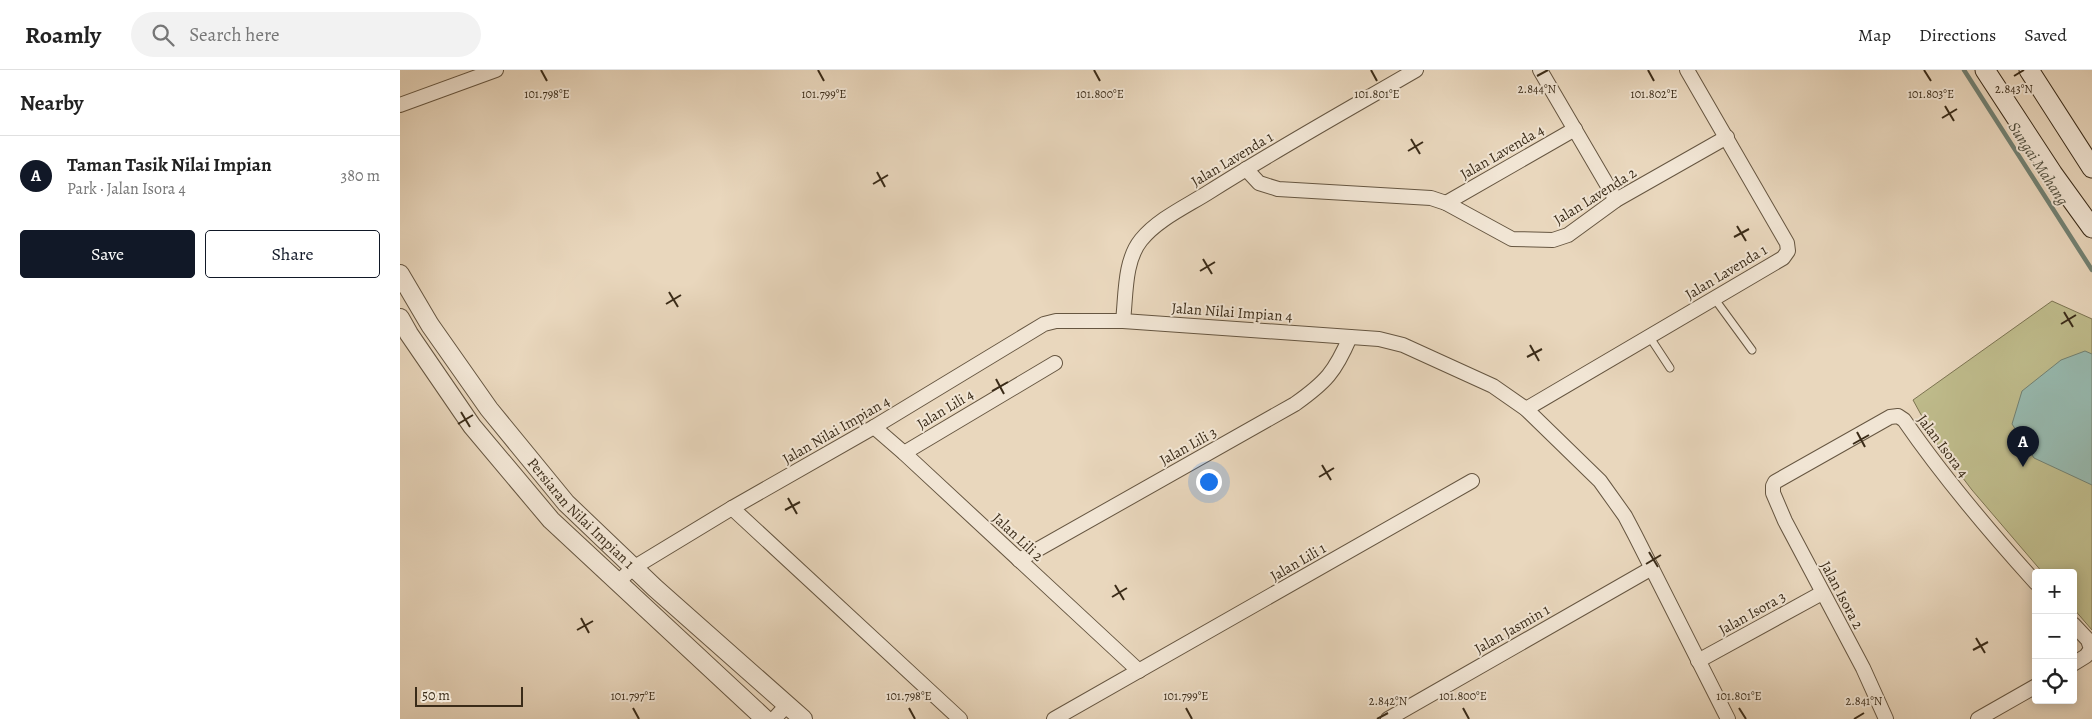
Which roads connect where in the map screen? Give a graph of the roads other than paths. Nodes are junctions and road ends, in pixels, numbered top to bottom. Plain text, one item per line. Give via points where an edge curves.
1 (496, 70) edge
2 (1416, 70) edge
3 (1540, 70) edge
4 (1687, 70) edge
5 (1986, 70) edge
6 (2029, 70) edge
7 (469, 75) edge
8 (400, 105) edge
9 (1575, 129) junction
10 (1727, 137) junction
11 (2092, 168) edge
12 (1246, 169) junction
13 (1616, 200) junction
14 (1446, 203) junction
15 (2092, 228) edge
16 (400, 274) edge
17 (1714, 298) junction
18 (400, 318) edge
19 (1123, 321) junction
20 (1649, 336) junction
21 (1350, 337) junction
22 (1752, 350) dead end
23 (1055, 363) dead end
24 (1670, 368) dead end
25 (1526, 409) junction
26 (874, 427) junction
27 (904, 453) junction
28 (1472, 481) dead end
29 (1773, 486) joint
30 (732, 508) junction
31 (1019, 560) junction
32 (633, 568) junction
33 (1652, 568) junction
34 (2032, 579) edge
35 (618, 583) junction
36 (1822, 593) junction
37 (2077, 628) edge
38 (1698, 661) junction
39 (2077, 662) edge
40 (1139, 671) junction
41 (2032, 688) edge
42 (787, 705) junction
43 (765, 719) edge
44 (774, 719) edge
45 (803, 719) edge
46 (960, 719) edge
47 (1054, 719) edge
48 (1388, 719) edge
49 (1728, 719) edge
50 (1886, 719) edge
51 (1978, 719) edge

1 - 7 street
2 - 12 street, Jalan Lavenda 1
3 - 9 street
4 - 10 street, Jalan Lavenda 1
5 - 15 main road
6 - 11 main road
7 - 8 street
9 - 13 street
9 - 14 street, Jalan Lavenda 4
10 - 13 street, Jalan Lavenda 2
10 - 17 street, Jalan Lavenda 1 via 1787,243 1788,251 1782,258
12 - 14 street, Jalan Lavenda 2 via 1259,182 1278,189 1421,196
12 - 19 street, Jalan Lavenda 1 via 1174,214 1141,240 1130,264
13 - 14 street, Jalan Lavenda 2 via 1568,235 1553,240 1512,239
16 - 32 street, Persiaran Nilai Impian 1 via 430,325 489,409 566,503
17 - 20 street, Jalan Lavenda 1
17 - 22 lane
18 - 35 street, Persiaran Nilai Impian 1 via 472,426 551,520
19 - 21 street, Jalan Nilai Impian 4
19 - 26 street, Jalan Nilai Impian 4 via 1056,321 1044,324
20 - 24 lane
20 - 25 street, Jalan Lavenda 1
21 - 25 street, Jalan Nilai Impian 4 via 1403,345 1493,386
21 - 31 street, Jalan Lili 3 via 1334,371 1295,404
23 - 27 street, Jalan Lili 4
25 - 33 street, Jalan Nilai Impian 4 via 1600,481 1625,516
26 - 27 street, Jalan Lili 2
26 - 30 street, Jalan Nilai Impian 4
27 - 31 street, Jalan Lili 2
28 - 40 street, Jalan Lili 1
29 - 34 street, Jalan Isora 4 via 1830,450 1890,417 1898,416 1930,459
29 - 36 street, Jalan Isora 2 via 1785,521
30 - 32 street, Jalan Nilai Impian 4
30 - 46 street
31 - 40 street, Jalan Lili 2
32 - 35 street, Jalan Nilai Impian 4
32 - 42 street, Persiaran Nilai Impian 1
33 - 38 street, Jalan Nilai Impian 4
33 - 48 street, Jalan Jasmin 1
35 - 43 street, Persiaran Nilai Impian 1
36 - 38 street, Jalan Isora 3
36 - 50 street, Jalan Isora 2 via 1863,668
37 - 39 street via 2088,640 2091,649
38 - 49 street, Jalan Nilai Impian 4
40 - 47 street, Jalan Lili 1
41 - 51 street
42 - 44 street
42 - 45 street, Persiaran Nilai Impian 1

